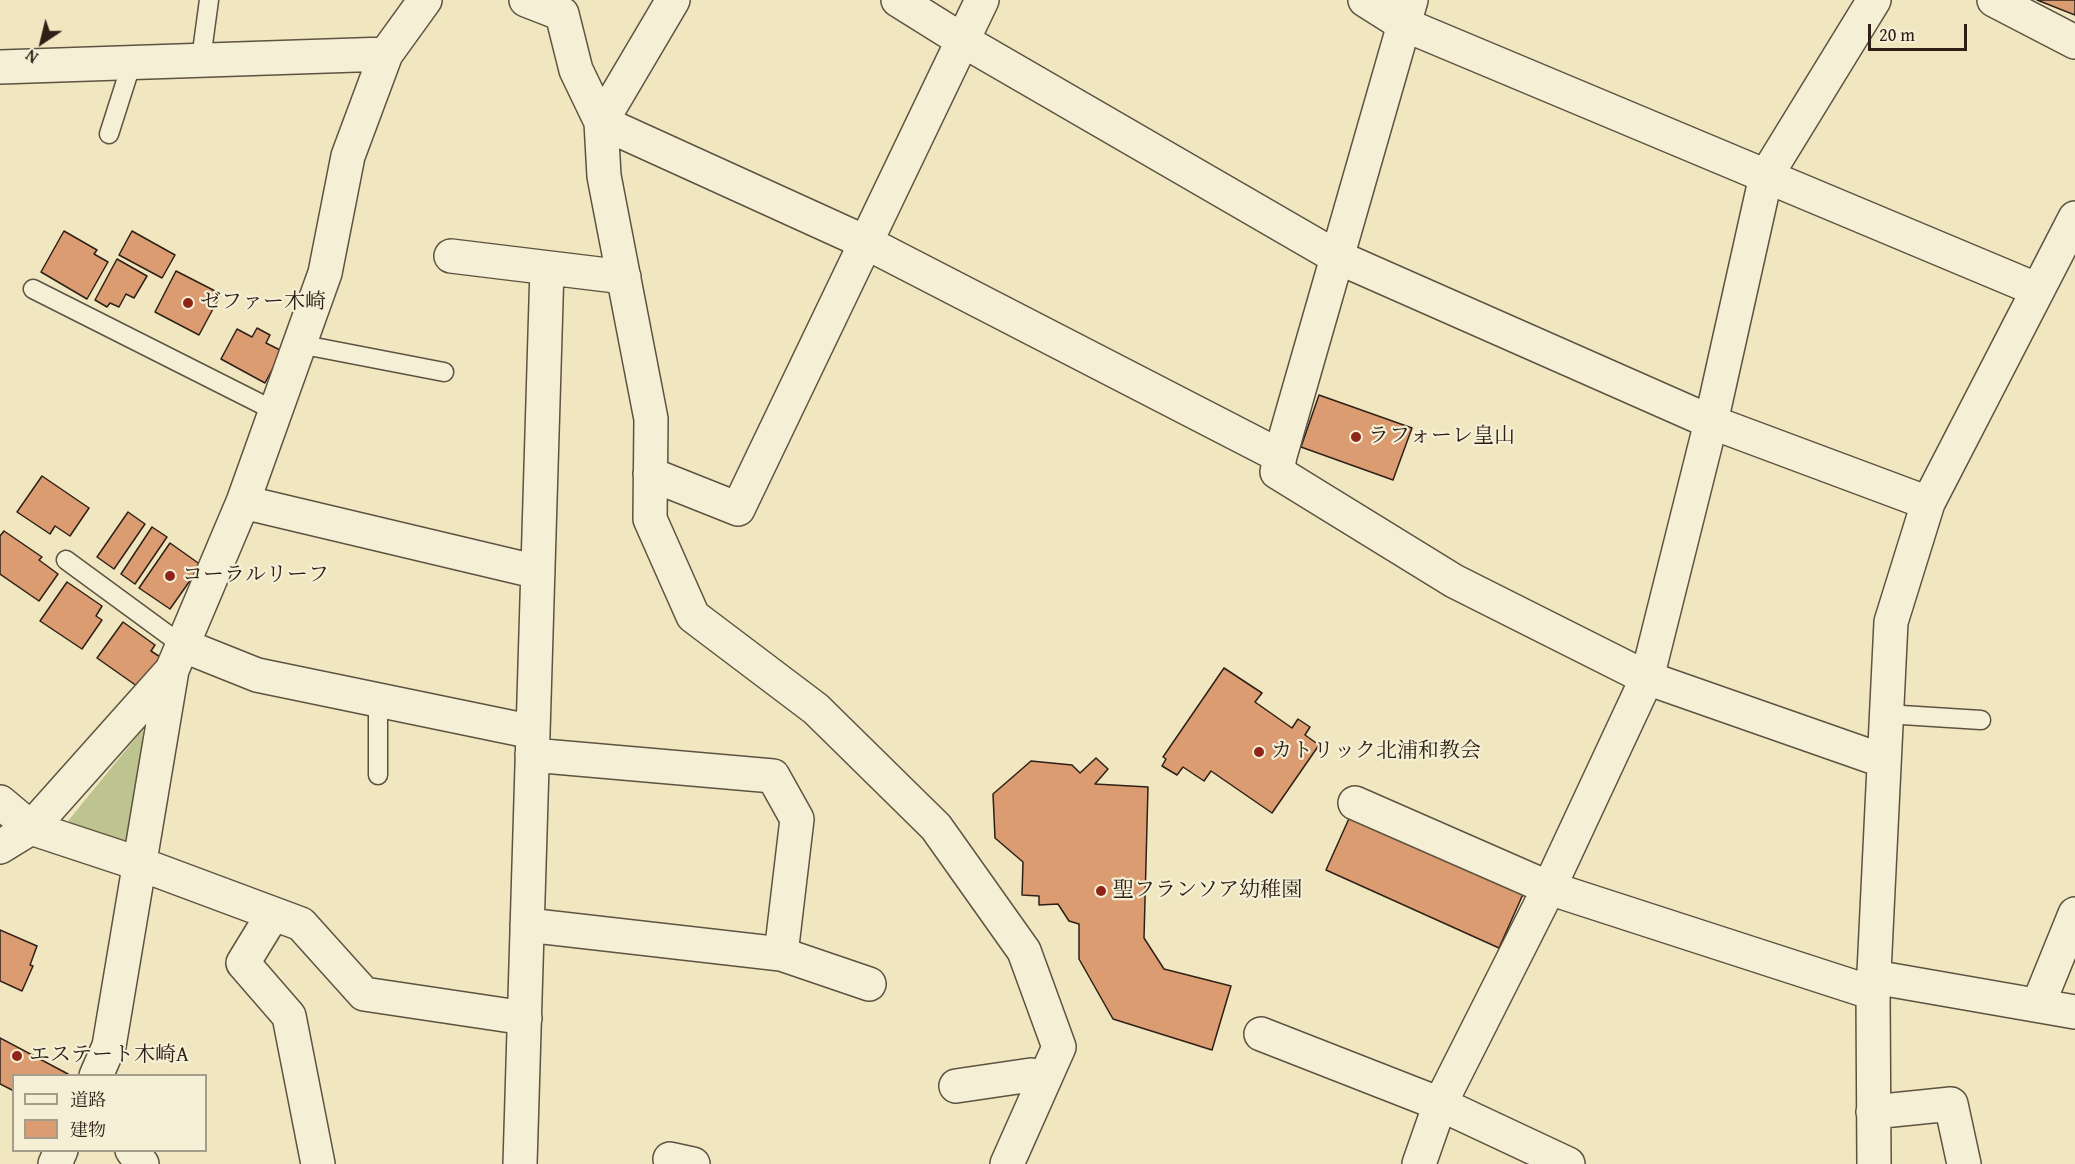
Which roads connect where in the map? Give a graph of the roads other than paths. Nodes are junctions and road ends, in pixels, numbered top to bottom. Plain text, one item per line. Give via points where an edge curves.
1 (209, 0) edge
2 (425, 0) edge
3 (526, 0) edge
4 (673, 0) edge
5 (898, 0) edge
6 (982, 0) edge
7 (1365, 0) edge
8 (1874, 0) edge
9 (1994, 0) edge
10 (1407, 12) edge
11 (962, 40) junction
12 (2075, 42) edge
13 (386, 54) junction
14 (201, 58) junction
15 (132, 62) junction
16 (0, 68) edge
17 (601, 122) junction
18 (108, 134) dead end
19 (1766, 176) junction
20 (2075, 218) edge
21 (867, 243) junction
22 (451, 256) dead end
23 (1335, 256) junction
24 (547, 268) junction
25 (624, 277) junction
26 (33, 289) dead end
27 (2038, 290) junction
28 (299, 344) junction
29 (444, 372) dead end
30 (275, 411) junction
31 (1711, 422) junction
32 (1280, 456) junction
33 (650, 474) junction
34 (243, 502) junction
35 (1928, 503) junction
36 (66, 560) dead end
37 (538, 572) junction
38 (177, 658) junction
39 (1647, 678) junction
40 (378, 700) junction
41 (1886, 714) junction
42 (1981, 720) dead end
43 (533, 744) junction
44 (1884, 761) junction
45 (378, 775) dead end
46 (0, 802) edge
47 (1355, 803) dead end
48 (31, 828) junction
49 (0, 847) edge
50 (140, 864) junction
51 (1549, 888) junction
52 (273, 914) junction
53 (2075, 914) edge
54 (527, 925) junction
55 (781, 954) junction
56 (869, 984) dead end
57 (1873, 985) junction
58 (2038, 1005) junction
59 (2075, 1012) edge
60 (525, 1018) junction
61 (1261, 1034) dead end
62 (97, 1074) edge
63 (1044, 1080) junction
64 (956, 1086) dead end
65 (1440, 1104) junction
66 (1874, 1112) junction
67 (318, 1164) edge
68 (520, 1164) edge
69 (1007, 1164) edge
70 (1419, 1164) edge
71 (1568, 1164) edge
72 (1874, 1164) edge
73 (1964, 1164) edge

1 - 14 lane
2 - 13 street
3 - 17 street via 562,14 576,70
4 - 17 street
5 - 11 street
6 - 11 street
7 - 10 street
8 - 19 street
9 - 12 street
10 - 19 street
10 - 23 street
11 - 21 street
11 - 23 street
13 - 14 street
13 - 28 street via 348,156 325,273
14 - 15 street
15 - 16 street
15 - 18 lane
17 - 21 street
17 - 25 street via 604,176
19 - 27 street
19 - 31 street
20 - 27 street
21 - 32 street
21 - 33 street via 738,509
22 - 24 street
23 - 31 street
23 - 32 street
24 - 25 street
24 - 37 street
25 - 33 street via 651,419
26 - 30 lane
27 - 35 street
28 - 29 lane
28 - 30 street
30 - 34 street
31 - 35 street
31 - 39 street
32 - 39 street via 1277,472 1454,582
33 - 63 street via 650,519 693,616 816,708 936,827 1024,951 1059,1047
34 - 37 street
34 - 38 street
35 - 41 street via 1891,622
36 - 38 lane
37 - 43 street
38 - 40 street
38 - 48 street
38 - 50 street
39 - 44 street
39 - 51 street
40 - 43 street
40 - 45 lane
41 - 42 lane
41 - 44 street
43 - 54 street
43 - 55 street via 774,776 796,819
44 - 57 street
46 - 48 street
47 - 51 street
48 - 49 street
48 - 50 street
50 - 52 street
50 - 62 street via 109,1046
51 - 57 street
51 - 65 street
52 - 60 street via 301,924 364,994
52 - 67 street via 243,963 289,1016
53 - 58 street
54 - 55 street
54 - 60 street
55 - 56 street
57 - 58 street
57 - 66 street
58 - 59 street
60 - 68 street
61 - 65 street
63 - 64 street via 1031,1075
63 - 69 street
65 - 70 street
65 - 71 street
66 - 72 street
66 - 73 street via 1951,1104

